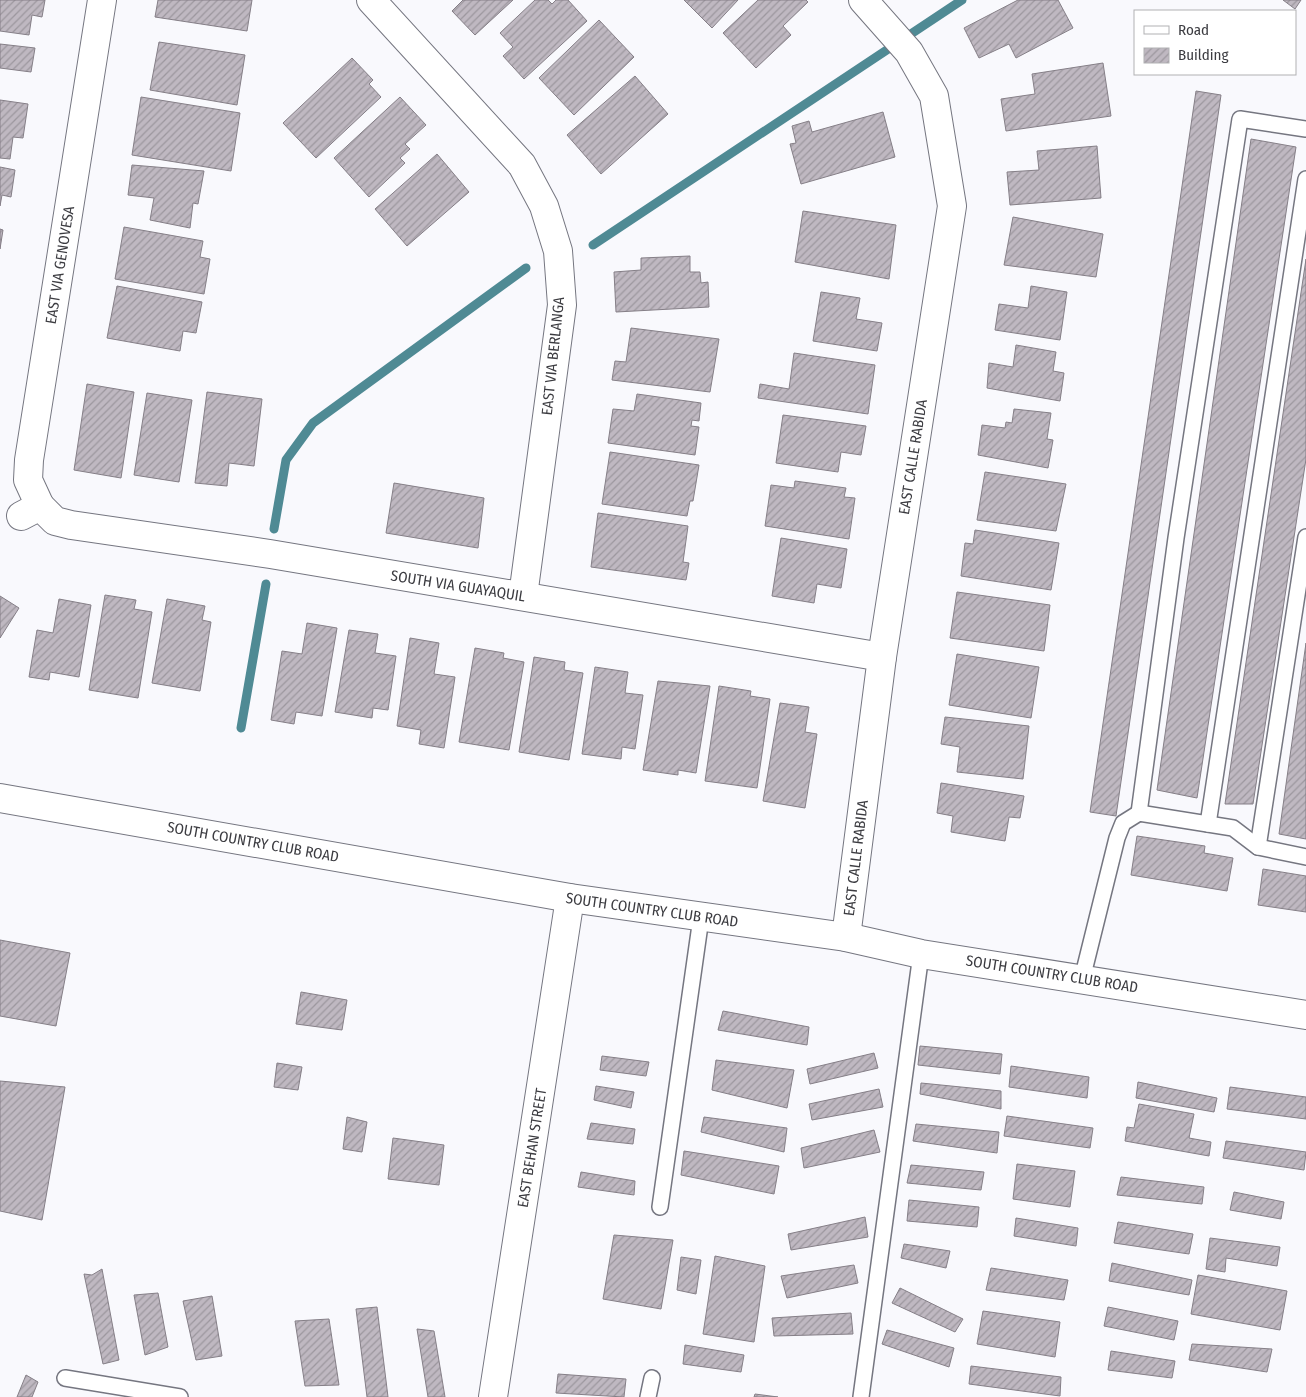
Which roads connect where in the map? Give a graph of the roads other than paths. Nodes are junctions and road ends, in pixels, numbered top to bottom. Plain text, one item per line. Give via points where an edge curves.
1 (102, 0) edge
2 (371, 0) edge
3 (863, 0) edge
4 (1306, 129) edge
5 (1306, 179) edge
6 (31, 511) joint
7 (1306, 537) edge
8 (523, 596) junction
9 (882, 657) junction
10 (0, 798) edge
11 (1139, 813) junction
12 (1208, 824) junction
13 (1258, 847) junction
14 (1306, 857) edge
15 (570, 898) junction
16 (701, 918) junction
17 (846, 937) junction
18 (921, 954) junction
19 (1082, 979) junction
20 (1306, 1015) edge
21 (660, 1207) dead end
22 (65, 1378) dead end
23 (652, 1378) dead end
24 (180, 1397) edge
25 (493, 1397) edge
26 (648, 1397) edge
27 (860, 1397) edge

1 - 6 street, EAST VIA GENOVESA via 29,460
2 - 8 street, EAST VIA BERLANGA via 522,165 544,206 558,251 562,305
3 - 9 street, EAST CALLE RABIDA via 908,52 934,96 952,206
4 - 11 lane via 1240,119
5 - 12 lane
6 - 8 street, SOUTH VIA GUAYAQUIL via 71,525
7 - 13 lane
8 - 9 street, SOUTH VIA GUAYAQUIL
9 - 17 street, EAST CALLE RABIDA
10 - 15 street, SOUTH COUNTRY CLUB ROAD
11 - 12 lane
11 - 19 lane via 1123,823 1117,838
12 - 13 lane via 1233,828
13 - 14 lane
15 - 16 street, SOUTH COUNTRY CLUB ROAD
15 - 25 street, EAST BEHAN STREET
16 - 17 street, SOUTH COUNTRY CLUB ROAD
16 - 21 lane
17 - 18 street, SOUTH COUNTRY CLUB ROAD
18 - 19 street, SOUTH COUNTRY CLUB ROAD
18 - 27 lane
19 - 20 street, SOUTH COUNTRY CLUB ROAD
22 - 24 lane
23 - 26 lane

